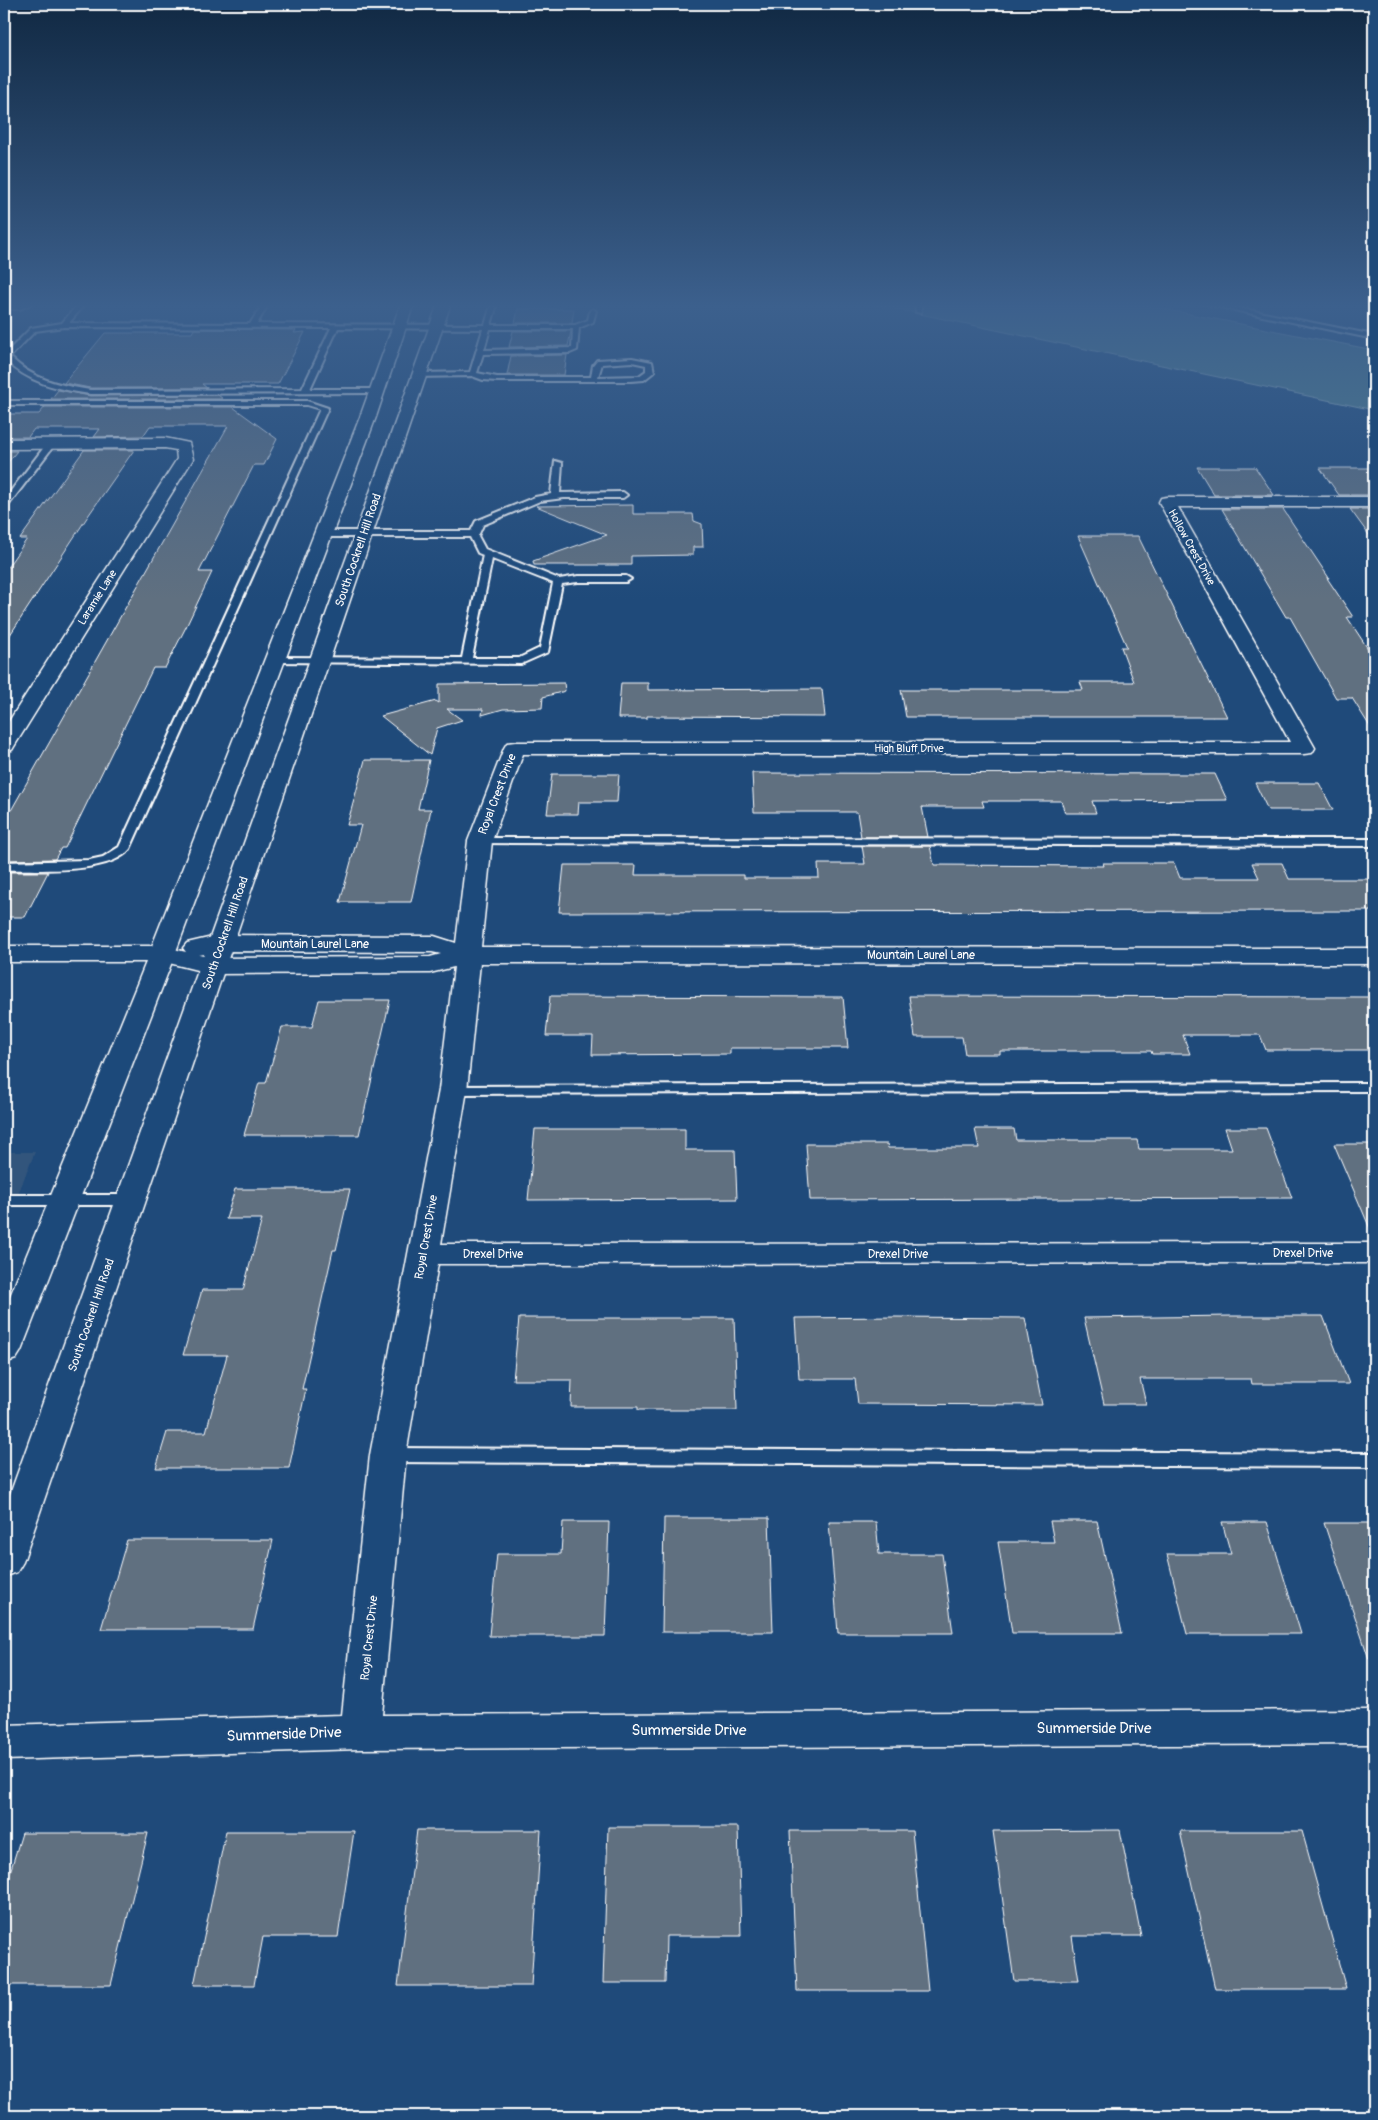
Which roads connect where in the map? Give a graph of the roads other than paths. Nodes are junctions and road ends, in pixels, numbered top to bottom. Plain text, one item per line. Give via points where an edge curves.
1 (373, 402) edge
2 (409, 402) edge
3 (4, 403) edge
4 (4, 444) edge
5 (51, 444) junction
6 (558, 463) dead end
7 (623, 495) dead end
8 (555, 496) junction
9 (1374, 502) edge
10 (4, 505) edge
11 (323, 534) junction
12 (364, 534) junction
13 (475, 534) junction
14 (488, 555) junction
15 (626, 579) dead end
16 (558, 582) junction
17 (274, 660) junction
18 (320, 660) junction
19 (467, 660) junction
20 (4, 745) edge
21 (515, 748) joint
22 (1304, 748) joint
23 (480, 841) junction
24 (1374, 843) edge
25 (4, 866) edge
26 (4, 954) edge
27 (162, 954) junction
28 (217, 954) junction
29 (468, 955) junction
30 (1374, 956) edge
31 (1374, 1088) edge
32 (453, 1090) junction
33 (4, 1200) edge
34 (64, 1200) junction
35 (131, 1200) junction
36 (1374, 1253) edge
37 (422, 1254) junction
38 (4, 1351) edge
39 (388, 1455) junction
40 (1374, 1460) edge
41 (4, 1562) edge
42 (1374, 1727) edge
43 (360, 1732) junction
44 (4, 1743) edge

1 - 11 street
2 - 12 street, South Cockrell Hill Road
3 - 25 lane via 307,403 324,408 124,849 106,860 88,864
4 - 5 street
5 - 10 lane
5 - 20 street, Laramie Lane via 165,443 183,448 185,459
6 - 8 lane
7 - 8 lane
8 - 13 lane via 490,517 479,523
9 - 22 street, Hollow Crest Drive via 1167,502
11 - 12 lane
11 - 17 street
12 - 13 lane
12 - 18 street, South Cockrell Hill Road
13 - 14 lane via 481,551
14 - 16 lane
14 - 19 lane
15 - 16 lane
16 - 19 lane via 545,650 521,661
17 - 18 lane
17 - 27 street
18 - 19 lane
18 - 28 street, South Cockrell Hill Road
21 - 22 street, High Bluff Drive
21 - 23 street, Royal Crest Drive
23 - 24 lane
23 - 29 street, Royal Crest Drive
26 - 27 street, Mountain Laurel Lane
27 - 28 street, Mountain Laurel Lane
27 - 34 street
28 - 29 street, Mountain Laurel Lane via 430,964
28 - 35 street, South Cockrell Hill Road
29 - 30 street, Mountain Laurel Lane
29 - 32 street, Royal Crest Drive
31 - 32 lane
32 - 37 street, Royal Crest Drive
33 - 34 lane
34 - 35 lane
34 - 38 street
35 - 41 street, South Cockrell Hill Road
36 - 37 street, Drexel Drive
37 - 39 street, Royal Crest Drive
39 - 40 lane
39 - 43 street, Royal Crest Drive
42 - 43 street, Summerside Drive
43 - 44 street, Summerside Drive

